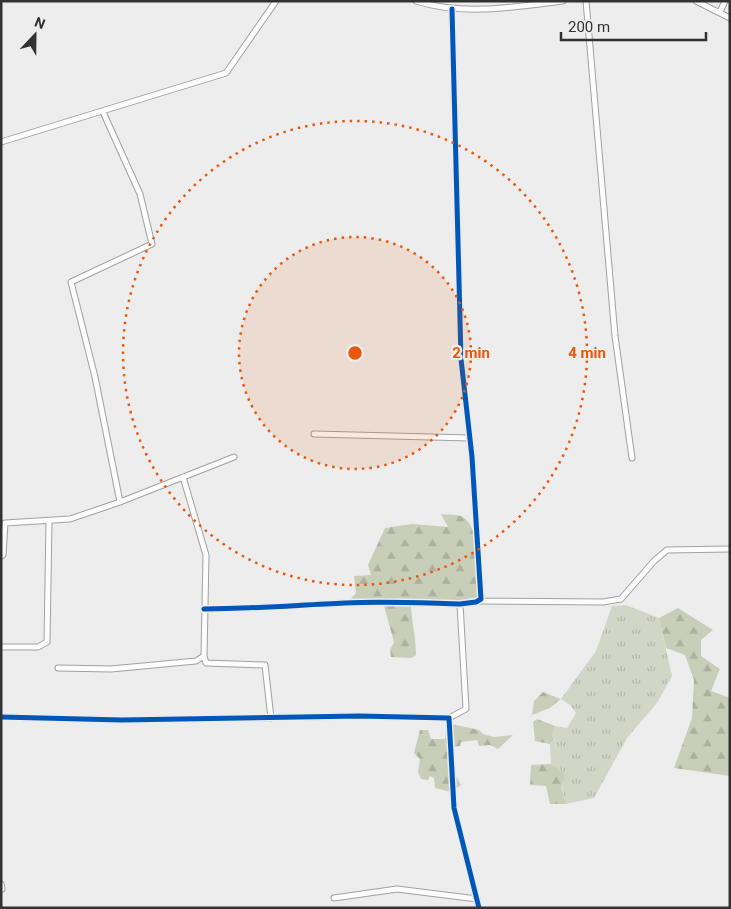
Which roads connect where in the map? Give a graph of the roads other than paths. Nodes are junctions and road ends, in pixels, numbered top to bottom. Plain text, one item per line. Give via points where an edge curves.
1 (276, 1) edge
2 (416, 1) edge
3 (563, 1) edge
4 (586, 1) edge
5 (696, 1) edge
6 (725, 1) edge
7 (452, 9) junction
8 (720, 12) junction
9 (730, 18) edge
10 (104, 112) junction
11 (1, 142) edge
12 (314, 434) dead end
13 (470, 438) junction
14 (234, 457) dead end
15 (632, 458) dead end
16 (183, 477) junction
17 (120, 502) junction
18 (48, 521) junction
19 (730, 549) edge
20 (1, 556) edge
21 (479, 601) junction
22 (460, 604) junction
23 (204, 609) junction
24 (1, 646) edge
25 (204, 656) junction
26 (58, 668) dead end
27 (1, 718) edge
28 (271, 718) junction
29 (449, 718) junction
30 (1, 884) edge
31 (2, 889) edge
32 (334, 898) dead end
33 (477, 899) junction
34 (479, 908) edge

1 - 10 street via 226,73
2 - 7 street
3 - 7 street
4 - 15 street via 615,336
5 - 8 street
6 - 8 street
7 - 13 street via 461,359
8 - 9 street
10 - 11 street
10 - 17 street via 140,194 152,244 71,282
12 - 13 street
13 - 21 street via 482,596
14 - 16 street
16 - 17 street
16 - 23 street via 206,556
17 - 18 street via 70,518
18 - 20 street via 5,523
18 - 24 street via 47,642 38,647
19 - 21 street via 668,550 621,599 604,602
21 - 22 street
22 - 23 street via 348,603
22 - 29 street via 466,709
23 - 25 street
25 - 26 street via 196,661 111,669
25 - 28 street via 206,663 265,665
27 - 28 street
28 - 29 street
29 - 33 street via 454,808
30 - 31 street
32 - 33 street via 397,889
33 - 34 street

